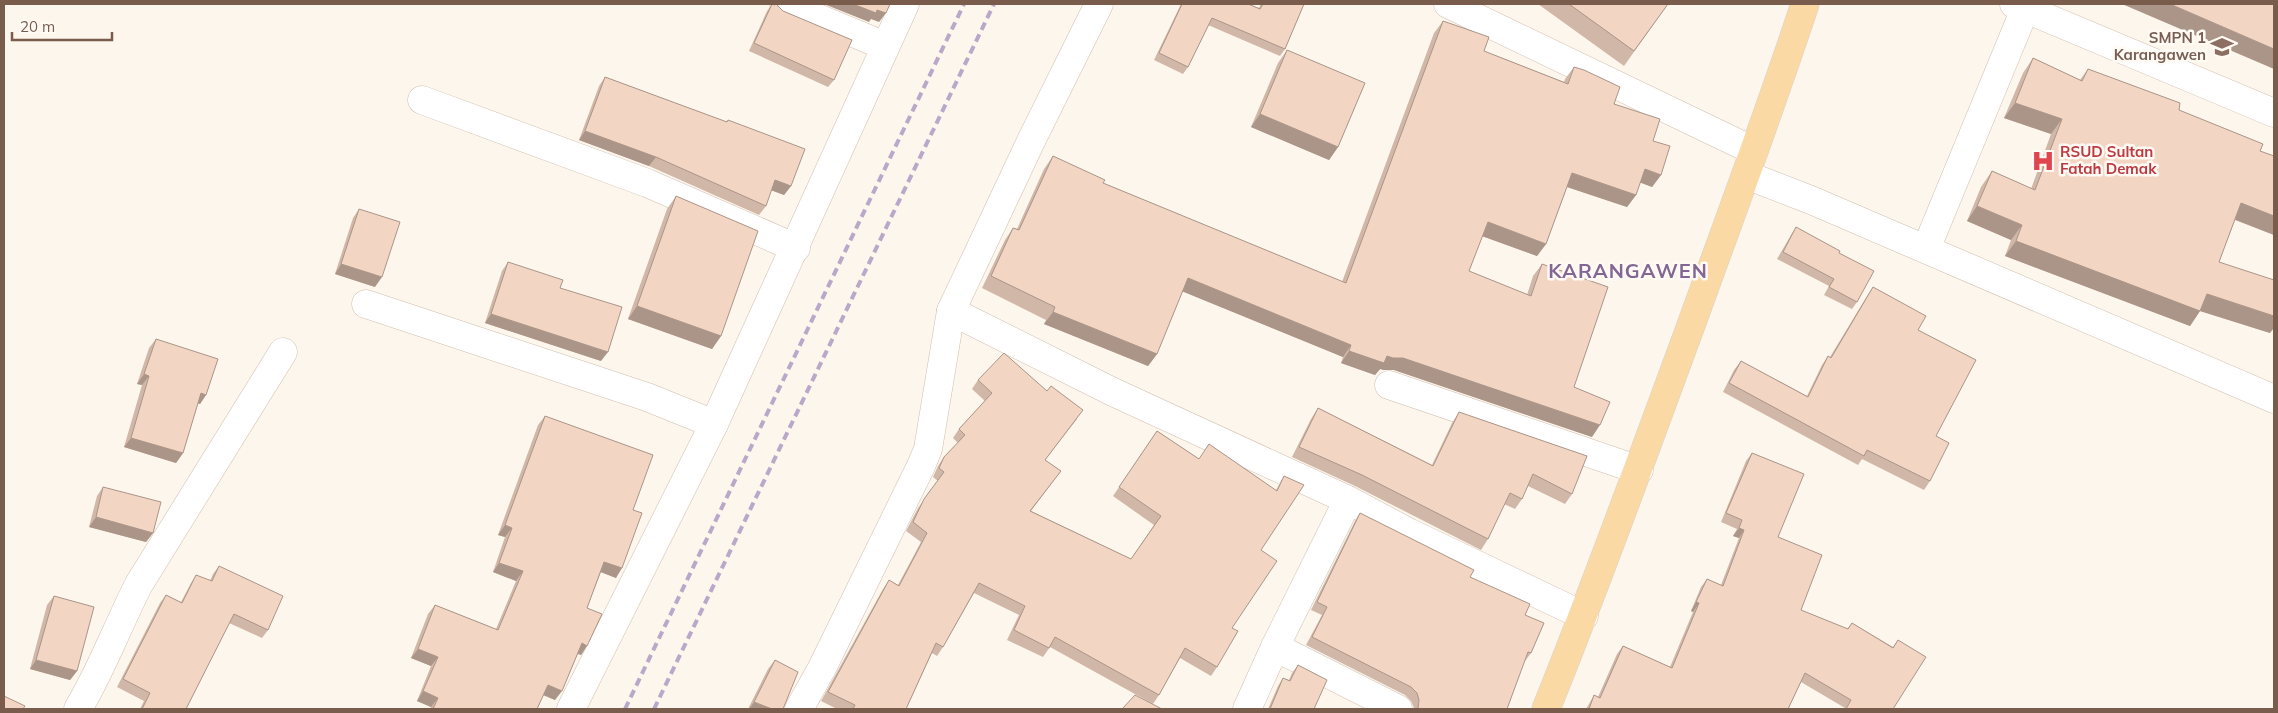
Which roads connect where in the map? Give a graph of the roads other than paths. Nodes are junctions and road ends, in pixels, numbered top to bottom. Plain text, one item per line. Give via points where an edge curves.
1 (784, 4) edge
2 (905, 4) edge
3 (1099, 4) edge
4 (1448, 4) edge
5 (1805, 4) edge
6 (2019, 6) edge
7 (885, 46) junction
8 (422, 100) dead end
9 (2274, 113) edge
10 (1750, 163) junction
11 (796, 248) junction
12 (1926, 249) junction
13 (366, 304) dead end
14 (951, 312) junction
15 (283, 352) dead end
16 (1389, 385) dead end
17 (2274, 399) edge
18 (714, 424) junction
19 (1639, 470) junction
20 (1348, 500) junction
21 (1584, 616) junction
22 (1275, 647) junction
23 (78, 709) edge
24 (571, 709) edge
25 (799, 709) edge
26 (1247, 709) edge
27 (1398, 709) edge
28 (1546, 709) edge

1 - 7 street
2 - 7 street
3 - 14 street
4 - 10 street
5 - 10 main road
6 - 9 street
6 - 12 street
7 - 11 street
8 - 11 street via 647,183
10 - 12 street
10 - 19 main road
11 - 18 street
12 - 17 street
13 - 18 street via 647,397
14 - 20 street via 1113,392
14 - 25 street via 924,458
15 - 23 street via 139,584
16 - 19 street
18 - 24 street
19 - 21 main road
20 - 21 street
20 - 22 street
21 - 28 main road
22 - 26 street
22 - 27 street

